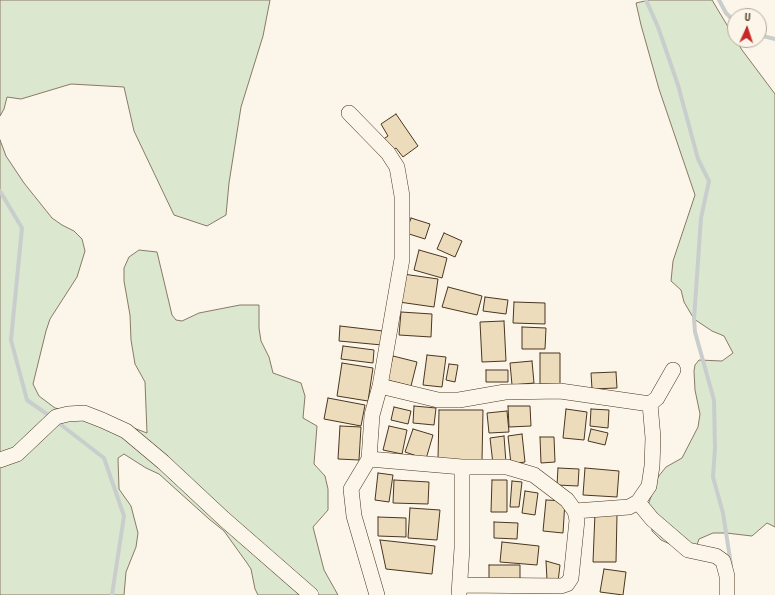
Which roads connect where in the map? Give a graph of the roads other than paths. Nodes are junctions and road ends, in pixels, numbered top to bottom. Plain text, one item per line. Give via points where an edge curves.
1 (349, 113) dead end
2 (673, 370) dead end
3 (380, 386) junction
4 (650, 404) junction
5 (369, 459) junction
6 (0, 460) edge
7 (462, 468) junction
8 (638, 502) junction
9 (575, 511) junction
10 (460, 590) edge
11 (311, 595) edge
12 (377, 595) edge
13 (727, 595) edge

1 - 3 street via 388,153 397,167 402,196 402,258
2 - 4 street via 657,398
3 - 4 street via 438,400 459,400 505,392 560,391
3 - 5 street via 372,416
4 - 8 street via 652,466 649,486
5 - 7 street
5 - 12 street via 351,489 354,516
6 - 11 street via 17,454 56,417 68,414 84,413 126,431
7 - 9 street via 507,467 534,475 567,500
7 - 10 street
8 - 9 street via 629,507
8 - 13 street via 652,519 688,550 716,556 723,561 727,576
9 - 10 street via 577,520 570,578 567,584

